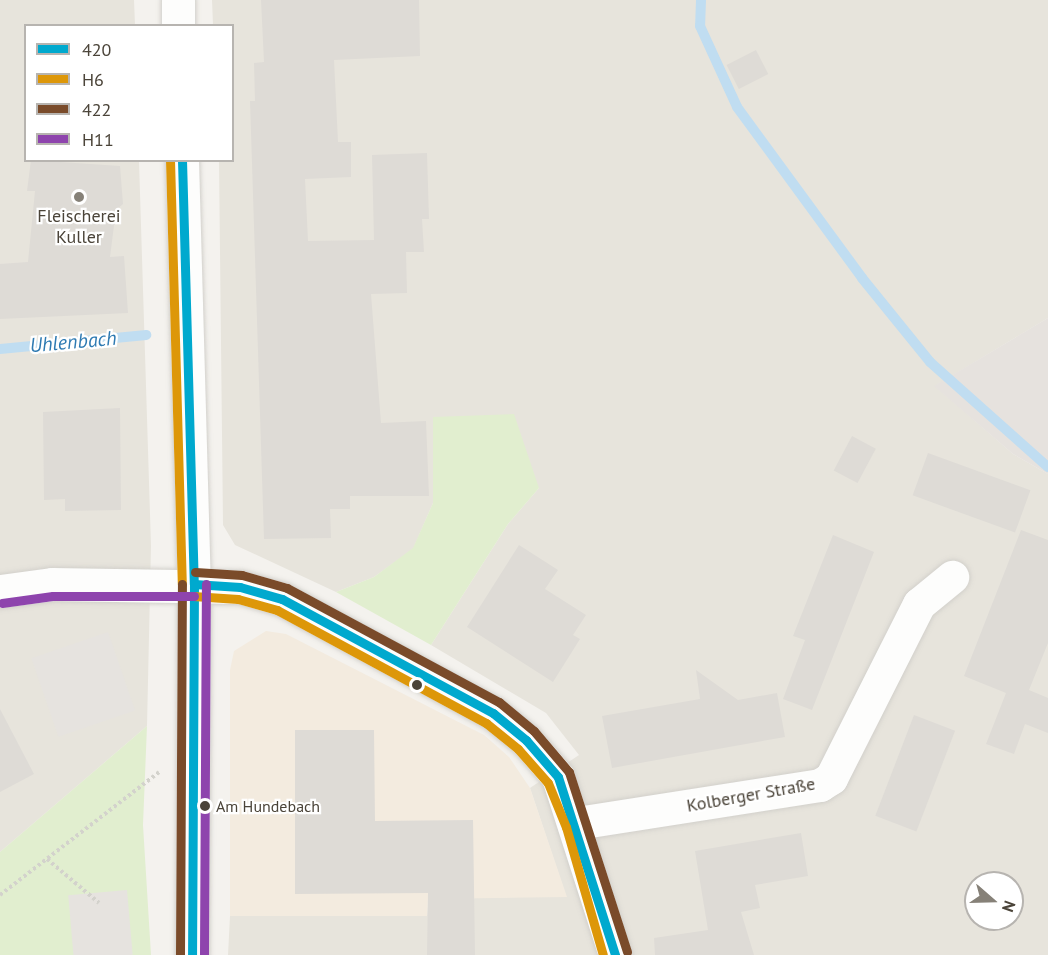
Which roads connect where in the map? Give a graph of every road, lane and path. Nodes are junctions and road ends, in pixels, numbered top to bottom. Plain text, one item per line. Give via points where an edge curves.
1 (178, 0) edge
2 (178, 24) edge
3 (182, 162) edge
4 (952, 577) dead end
5 (194, 584) junction
6 (0, 591) edge
7 (193, 759) junction
8 (577, 823) junction
9 (47, 859) junction
10 (0, 895) edge
11 (99, 903) dead end
12 (192, 955) edge
13 (615, 955) edge

1 - 2 street
3 - 5 street
4 - 8 street, Kolberger Straße via 919,604 831,778 820,785
5 - 6 street via 51,584
5 - 7 street
5 - 8 street via 240,587 282,600 493,713 558,777
7 - 9 path via 153,774
7 - 12 street
8 - 13 street
9 - 10 path
9 - 11 path

